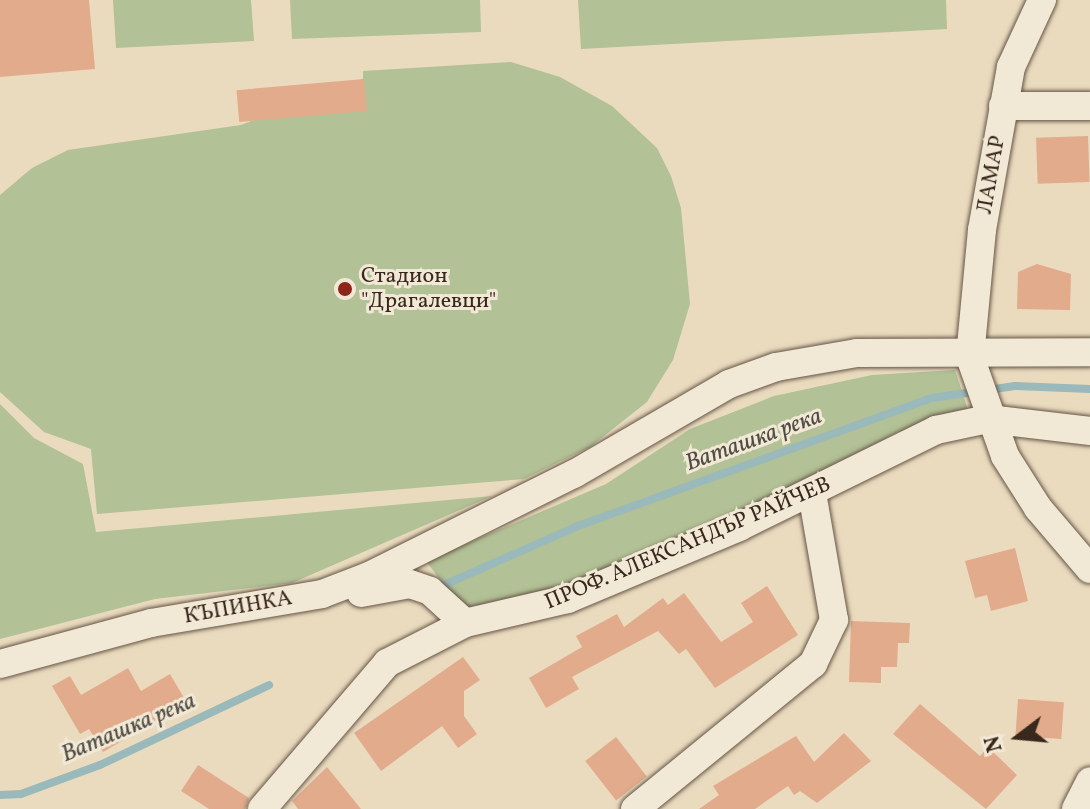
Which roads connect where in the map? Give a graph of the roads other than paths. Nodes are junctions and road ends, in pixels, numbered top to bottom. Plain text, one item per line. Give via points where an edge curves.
1 (1042, 0) edge
2 (1003, 106) junction
3 (1090, 106) edge
4 (1090, 352) edge
5 (972, 364) junction
6 (986, 412) junction
7 (1090, 431) edge
8 (812, 493) junction
9 (1090, 569) edge
10 (322, 594) junction
11 (465, 623) junction
12 (0, 664) edge
13 (1090, 781) edge
14 (262, 809) edge
15 (635, 809) edge
16 (1076, 809) edge

1 - 2 street, ЛАМАР via 1011,67
2 - 3 street
2 - 5 street, ЛАМАР
4 - 5 street
5 - 6 street
5 - 10 street via 857,353 776,367 729,384 542,490
6 - 7 street, ПРОФ. АЛЕКСАНДЪР РАЙЧЕВ
6 - 8 street, ПРОФ. АЛЕКСАНДЪР РАЙЧЕВ via 936,430
6 - 9 street via 1038,508
8 - 11 street, ПРОФ. АЛЕКСАНДЪР РАЙЧЕВ via 568,599
8 - 15 street via 834,620 813,664
10 - 11 street, КЪПИНКА via 349,597 410,584 430,591
10 - 12 street, КЪПИНКА via 151,623
11 - 14 street, ПРОФ. АЛЕКСАНДЪР РАЙЧЕВ via 387,663
13 - 16 street

